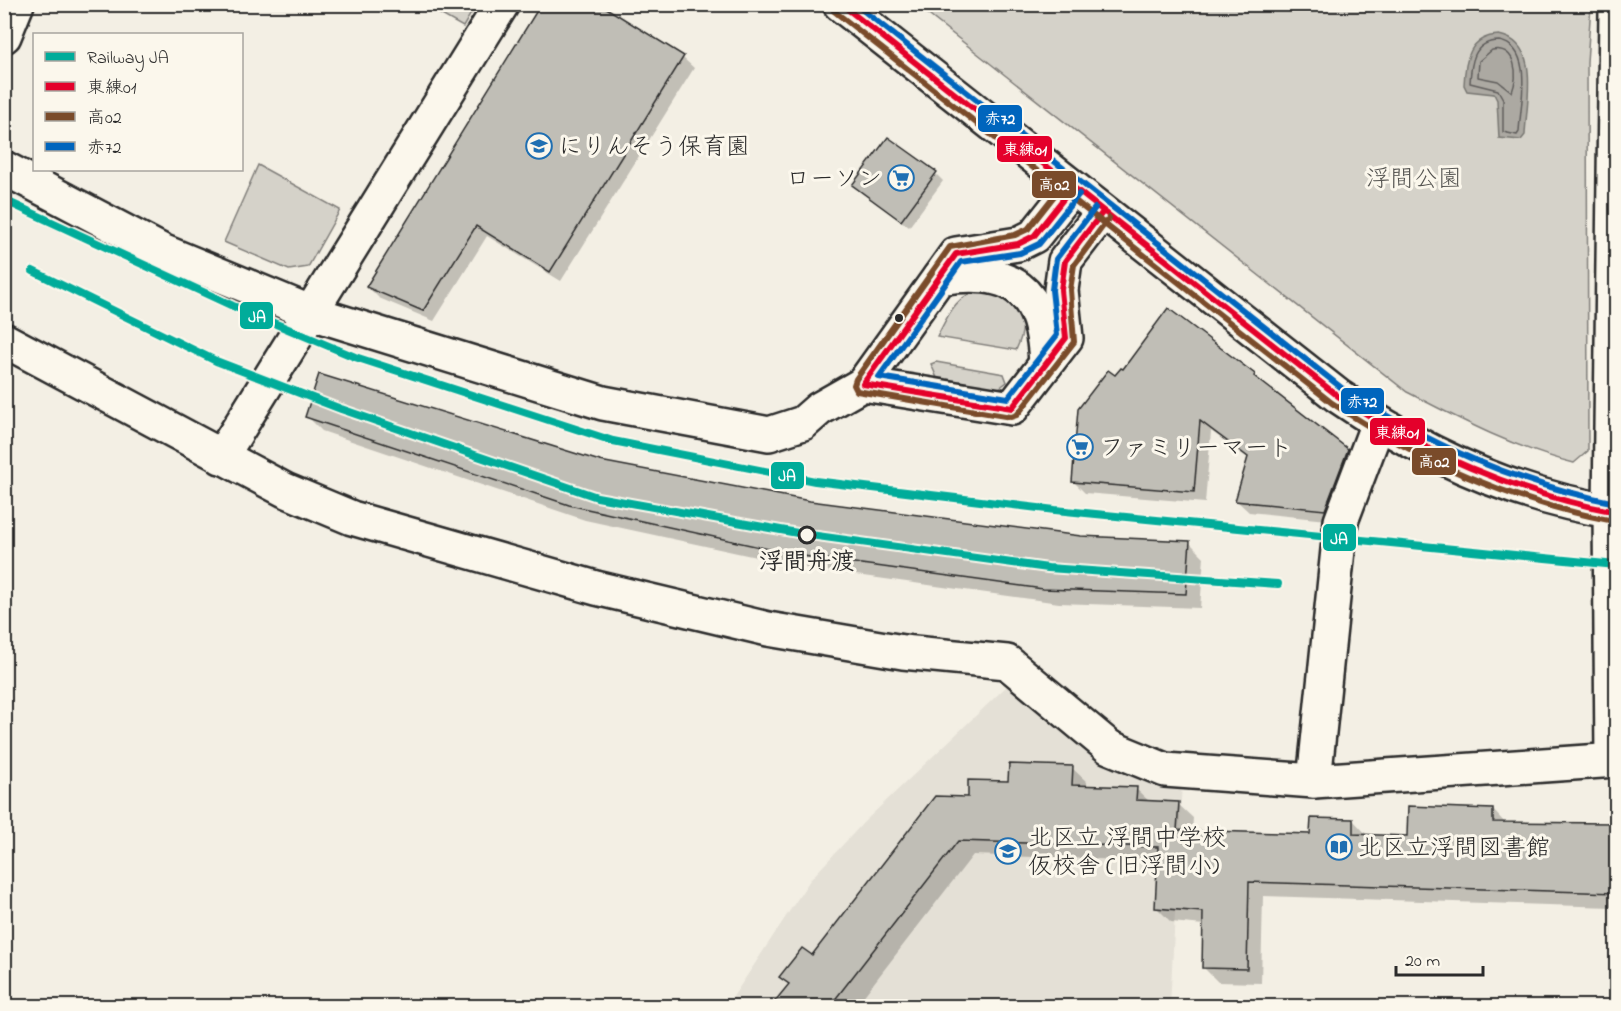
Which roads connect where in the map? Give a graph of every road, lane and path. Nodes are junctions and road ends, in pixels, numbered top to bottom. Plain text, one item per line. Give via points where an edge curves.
1 (17, 4) edge
2 (502, 4) edge
3 (840, 4) edge
4 (1617, 10) edge
5 (4, 36) edge
6 (4, 168) edge
7 (1072, 189) junction
8 (1102, 213) junction
9 (1615, 223) edge
10 (939, 278) junction
11 (312, 313) junction
12 (4, 340) edge
13 (1046, 364) junction
14 (863, 384) junction
15 (1378, 423) junction
16 (220, 457) junction
17 (1613, 512) edge
18 (1614, 760) edge
19 (1314, 781) junction

1 - 5 street
2 - 11 street
3 - 7 street
4 - 9 street
6 - 11 street via 162,251
7 - 8 street
7 - 10 street via 1034,236 1002,249 956,254
8 - 13 street via 1065,261 1061,290 1066,338
8 - 15 street
9 - 17 street
10 - 13 street via 965,274 993,277 1012,283 1027,294 1045,336
10 - 14 street
11 - 14 street via 603,403 753,433 786,431
11 - 16 street
12 - 16 street
13 - 14 street via 1012,408
15 - 17 street via 1473,471 1523,489
15 - 19 street via 1341,521
16 - 19 street via 352,518 596,588 768,629 903,652 1007,662 1108,747 1165,770
17 - 18 street
18 - 19 street

